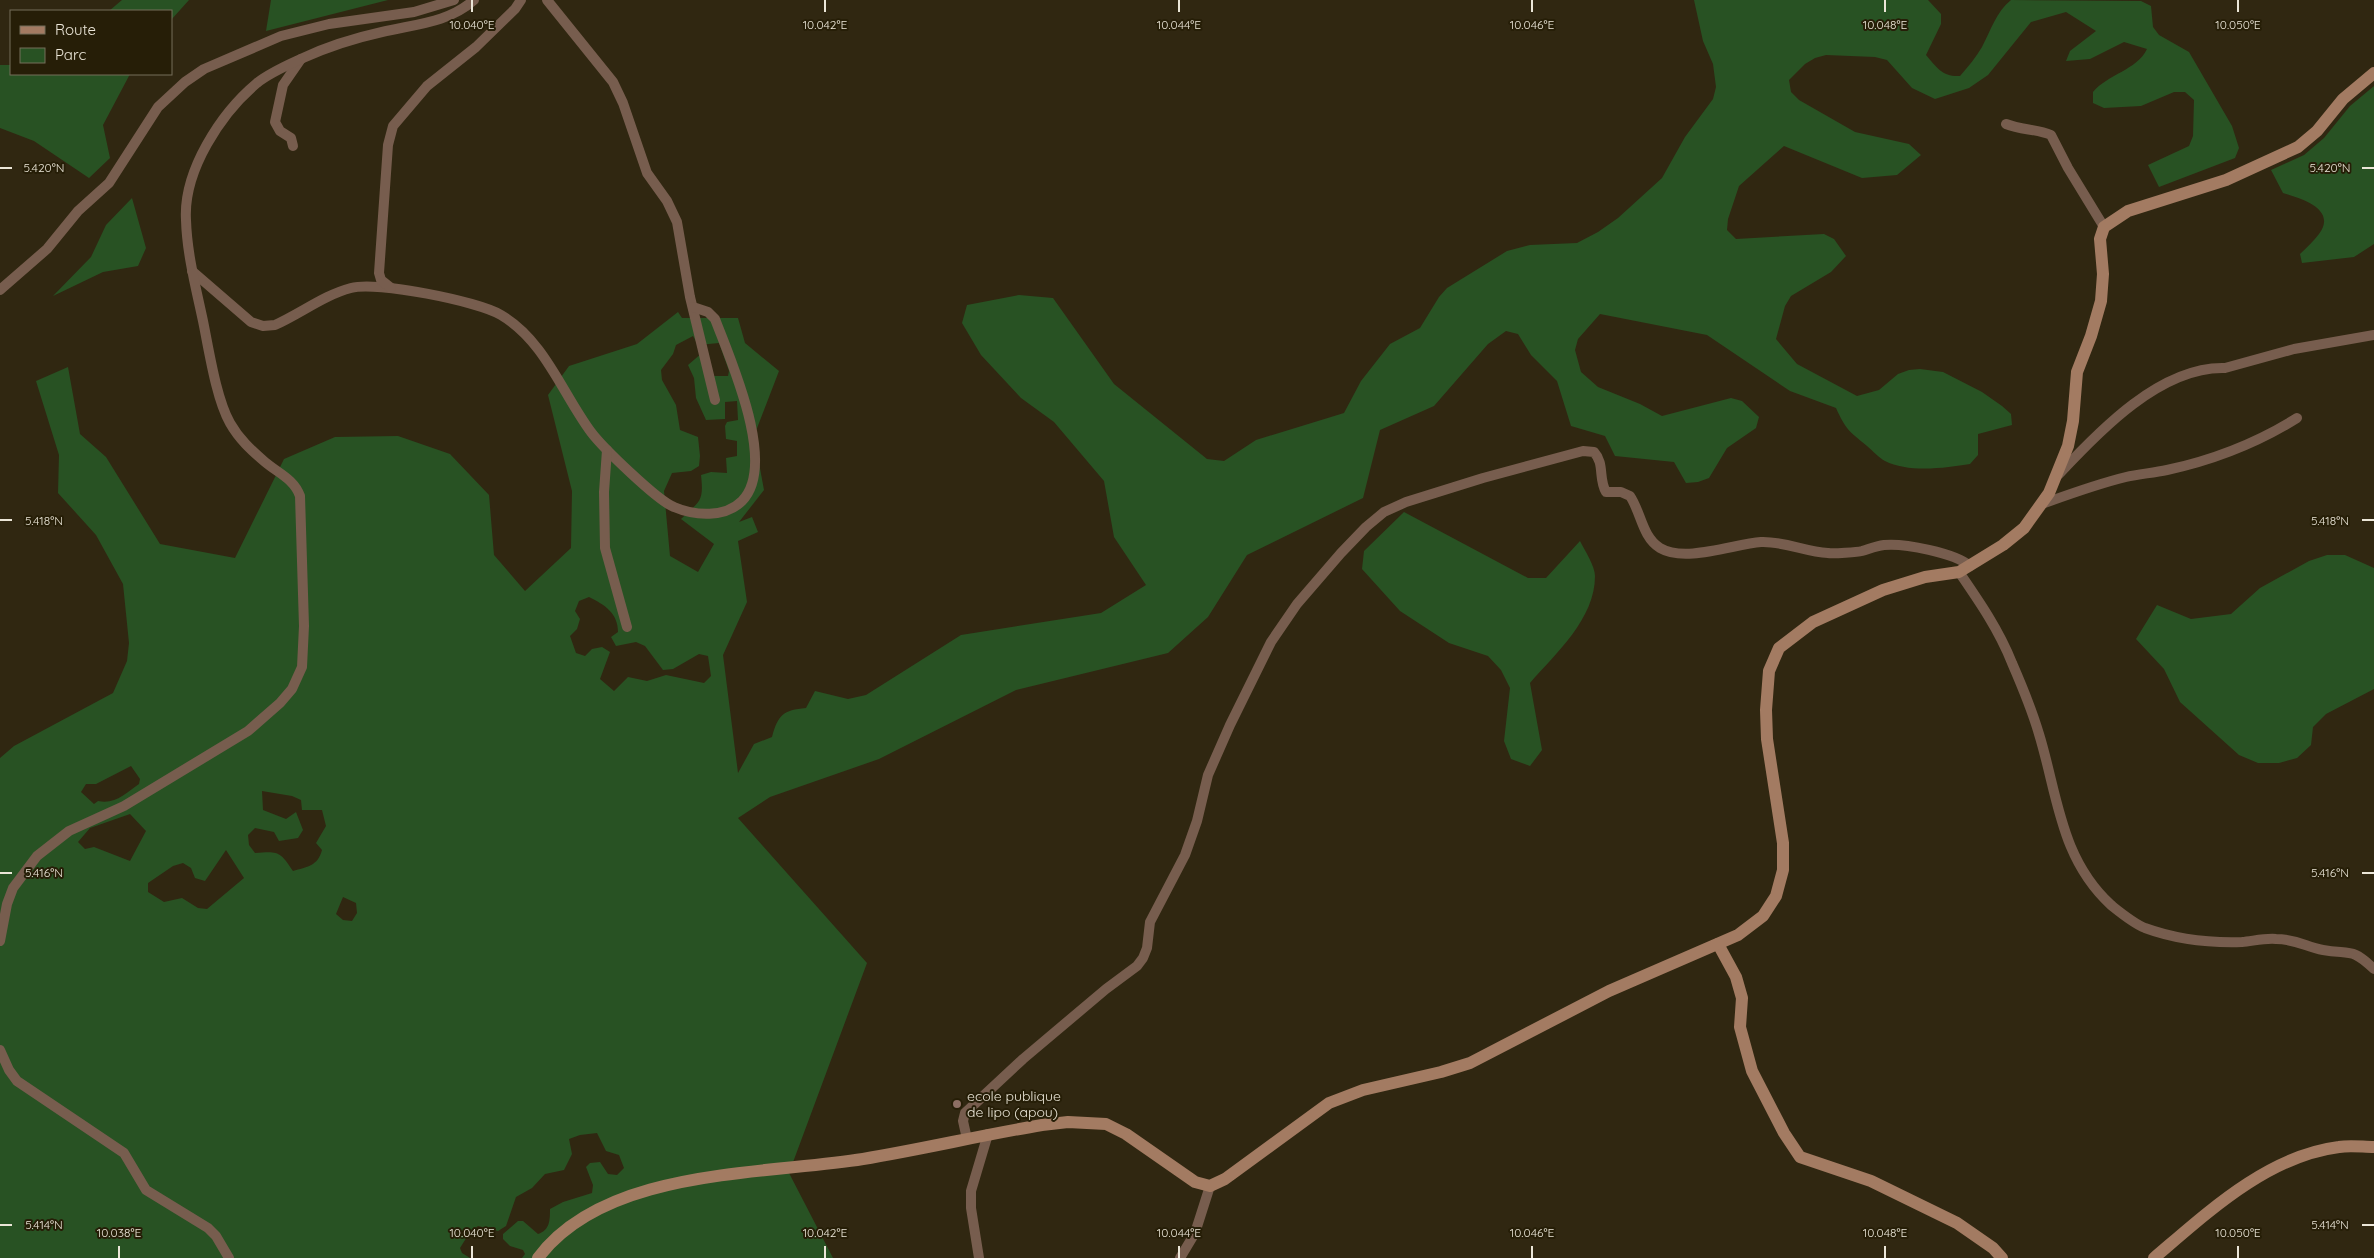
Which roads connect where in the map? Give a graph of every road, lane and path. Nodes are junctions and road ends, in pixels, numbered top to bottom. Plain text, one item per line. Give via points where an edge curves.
1 (454, 0) edge
2 (474, 0) edge
3 (521, 0) edge
4 (547, 0) edge
5 (301, 58) junction
6 (2374, 73) edge
7 (2006, 124) dead end
8 (293, 146) dead end
9 (2104, 226) junction
10 (192, 272) junction
11 (0, 290) edge
12 (394, 290) junction
13 (693, 307) junction
14 (2374, 335) edge
15 (715, 400) dead end
16 (2297, 418) dead end
17 (607, 450) junction
18 (2056, 477) junction
19 (2042, 504) junction
20 (1965, 569) junction
21 (627, 627) dead end
22 (0, 941) edge
23 (1718, 944) junction
24 (2374, 969) edge
25 (0, 1050) edge
26 (988, 1134) junction
27 (968, 1139) junction
28 (2374, 1147) edge
29 (1210, 1186) junction
30 (229, 1258) edge
31 (538, 1258) edge
32 (979, 1258) edge
33 (1180, 1258) edge
34 (2002, 1258) edge
35 (2154, 1258) edge

1 - 11 street via 414,12 329,24 281,36 204,69 158,106 109,183 78,211 42,254
2 - 5 street via 448,16 352,39
3 - 12 street via 476,47 427,86 391,130 384,181 379,273 383,283
4 - 13 street via 613,82 624,103 647,173 677,222
5 - 8 street via 282,85 275,122 280,131 291,138
5 - 10 street via 259,82 243,96 206,146 190,184 186,218
6 - 9 street via 2343,99 2317,131 2298,147 2226,180 2128,211
7 - 9 street via 2052,135
9 - 18 street via 2100,238 2101,301 2077,372 2073,421
10 - 12 street via 250,322 263,326 275,325 350,288 371,286
10 - 22 street via 219,390 230,422 249,448 289,479 300,496 302,666 298,679 280,703 248,731 124,806 69,830 36,856 13,888
12 - 17 street via 476,303 501,315 524,333 548,362 591,432
13 - 15 street
13 - 17 street via 708,312 715,319 743,395 756,456 755,477 749,494 739,504 724,511 691,513 671,506
14 - 18 street via 2294,349 2225,368 2186,374 2116,417
16 - 19 street via 2223,454 2079,490
17 - 21 street via 605,548
18 - 19 street
19 - 20 street via 2024,528
20 - 23 street via 1883,590 1813,622 1779,648 1769,671 1766,710 1767,739 1783,843 1783,870 1776,896 1764,916 1738,935
20 - 24 street via 2012,661 2039,733 2064,834 2082,872 2100,895 2144,928 2224,942 2290,940 2323,950 2349,951
20 - 27 street via 1952,554 1886,544 1861,552 1828,553 1761,542 1707,552 1662,549 1653,543 1630,496 1606,492 1602,485 1600,459 1594,452 1583,451 1483,478 1384,512 1341,553 1297,604 1271,642 1208,774 1191,838 1150,922 1143,958 1023,1059 965,1113 963,1121
23 - 29 street via 1609,991 1470,1063 1363,1090 1329,1103 1225,1179
23 - 34 street via 1736,977 1742,998 1740,1027 1752,1071 1800,1157 1870,1181 1957,1223
25 - 30 street via 17,1081 124,1153 146,1190 208,1228
26 - 27 street
26 - 29 street via 1068,1122 1106,1124 1126,1134 1195,1182
26 - 32 street via 971,1191
27 - 31 street via 862,1159 703,1177 666,1185 598,1210 559,1234
28 - 35 street via 2340,1146 2282,1164 2199,1220
29 - 33 street via 1195,1233

